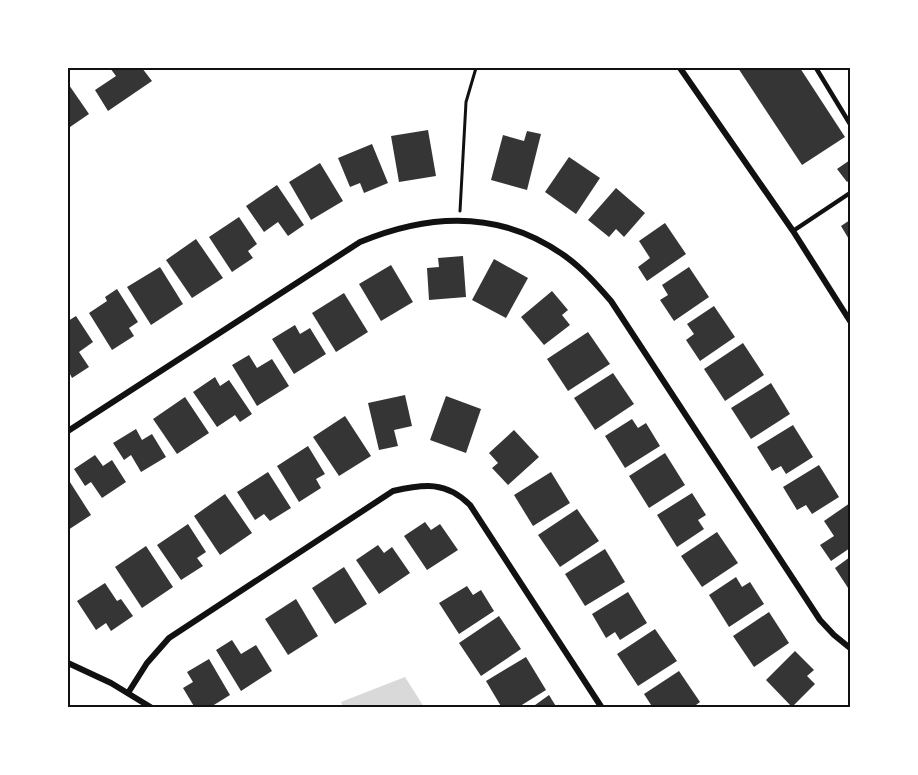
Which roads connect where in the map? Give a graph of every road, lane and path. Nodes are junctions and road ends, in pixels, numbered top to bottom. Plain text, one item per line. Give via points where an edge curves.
1 (476, 68) edge
2 (680, 68) edge
3 (816, 68) edge
4 (850, 124) edge
5 (850, 193) edge
6 (460, 219) junction
7 (793, 231) junction
8 (850, 321) edge
9 (68, 431) edge
10 (850, 648) edge
11 (68, 663) edge
12 (128, 693) junction
13 (152, 708) edge
14 (602, 708) edge

1 - 6 path via 466,102
2 - 7 street
3 - 4 lane
5 - 7 lane
6 - 9 street via 405,226 360,242
6 - 10 street via 491,223 541,241 566,256 612,301 820,620
7 - 8 street
11 - 12 street
12 - 13 street
12 - 14 street via 169,638 393,491 421,485 440,486 470,505

